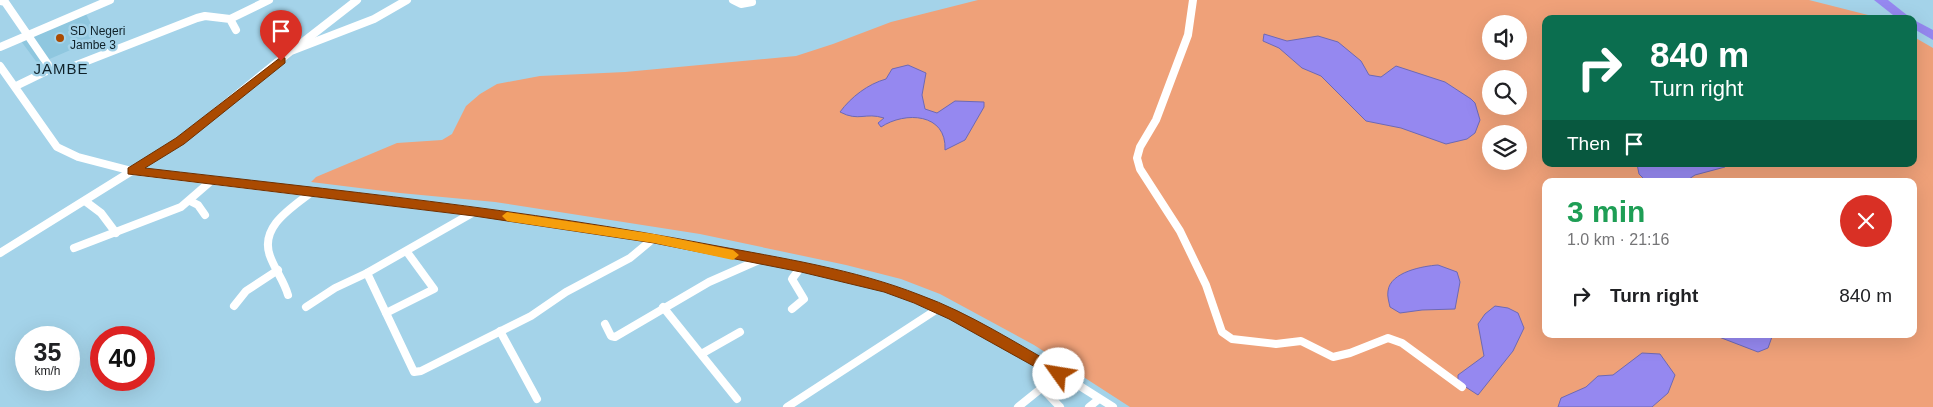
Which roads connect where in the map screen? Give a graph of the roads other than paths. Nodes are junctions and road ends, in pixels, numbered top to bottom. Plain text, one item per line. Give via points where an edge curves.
1 (110, 0) edge
2 (269, 0) edge
3 (358, 0) edge
4 (406, 0) edge
5 (733, 0) edge
6 (1193, 0) edge
7 (0, 1) edge
8 (752, 2) dead end
9 (230, 19) junction
10 (236, 30) dead end
11 (28, 36) junction
12 (0, 47) edge
13 (292, 51) junction
14 (0, 66) edge
15 (51, 69) junction
16 (16, 86) junction
17 (132, 171) junction
18 (211, 181) junction
19 (313, 191) junction
20 (190, 200) junction
21 (86, 201) junction
22 (474, 212) junction
23 (205, 215) dead end
24 (116, 232) junction
25 (654, 238) junction
26 (74, 248) dead end
27 (407, 252) junction
28 (0, 253) edge
29 (759, 260) junction
30 (801, 267) junction
31 (278, 270) junction
32 (367, 273) junction
33 (288, 295) dead end
34 (234, 306) dead end
35 (306, 307) dead end
36 (663, 307) junction
37 (792, 308) dead end
38 (939, 308) junction
39 (386, 313) junction
40 (605, 324) dead end
41 (500, 331) junction
42 (740, 332) dead end
43 (703, 353) junction
44 (1059, 374) junction
45 (1462, 387) dead end
46 (1042, 388) junction
47 (737, 398) dead end
48 (1099, 398) junction
49 (537, 399) dead end
50 (787, 407) edge
51 (1018, 407) edge
52 (1060, 407) edge
53 (1089, 407) edge
54 (1113, 407) edge

1 - 11 street
2 - 9 street
3 - 13 street
4 - 13 street via 374,19
5 - 8 street via 741,4
6 - 45 street via 1188,35 1156,120 1137,158 1140,169 1185,240 1206,285 1222,332 1232,339 1276,344 1301,341 1333,357 1388,338 1402,343
7 - 11 street via 5,2
9 - 10 street
9 - 15 street via 197,18 70,68
11 - 12 street
11 - 15 street
13 - 17 street via 222,110
14 - 16 street
15 - 16 street
16 - 17 street via 57,146 78,157
17 - 18 street
17 - 21 street
18 - 19 street
18 - 20 street
19 - 22 street
19 - 31 street via 272,226 267,235 269,255
20 - 23 street
20 - 24 street via 170,212
21 - 24 street
21 - 28 street
22 - 25 street
22 - 27 street
24 - 26 street
25 - 29 street
25 - 41 street via 630,258
27 - 32 street
27 - 39 street via 434,289
29 - 30 street
29 - 36 street
30 - 37 street via 792,279 804,299
30 - 38 street via 884,287
31 - 33 street
31 - 34 street via 246,291
32 - 35 street
32 - 39 street
36 - 40 street via 615,337 611,336
36 - 43 street
38 - 44 street
38 - 50 street
39 - 41 street via 414,372
41 - 49 street
42 - 43 street
43 - 47 street
44 - 46 street
44 - 48 street
46 - 51 street
46 - 52 street
48 - 53 street
48 - 54 street

